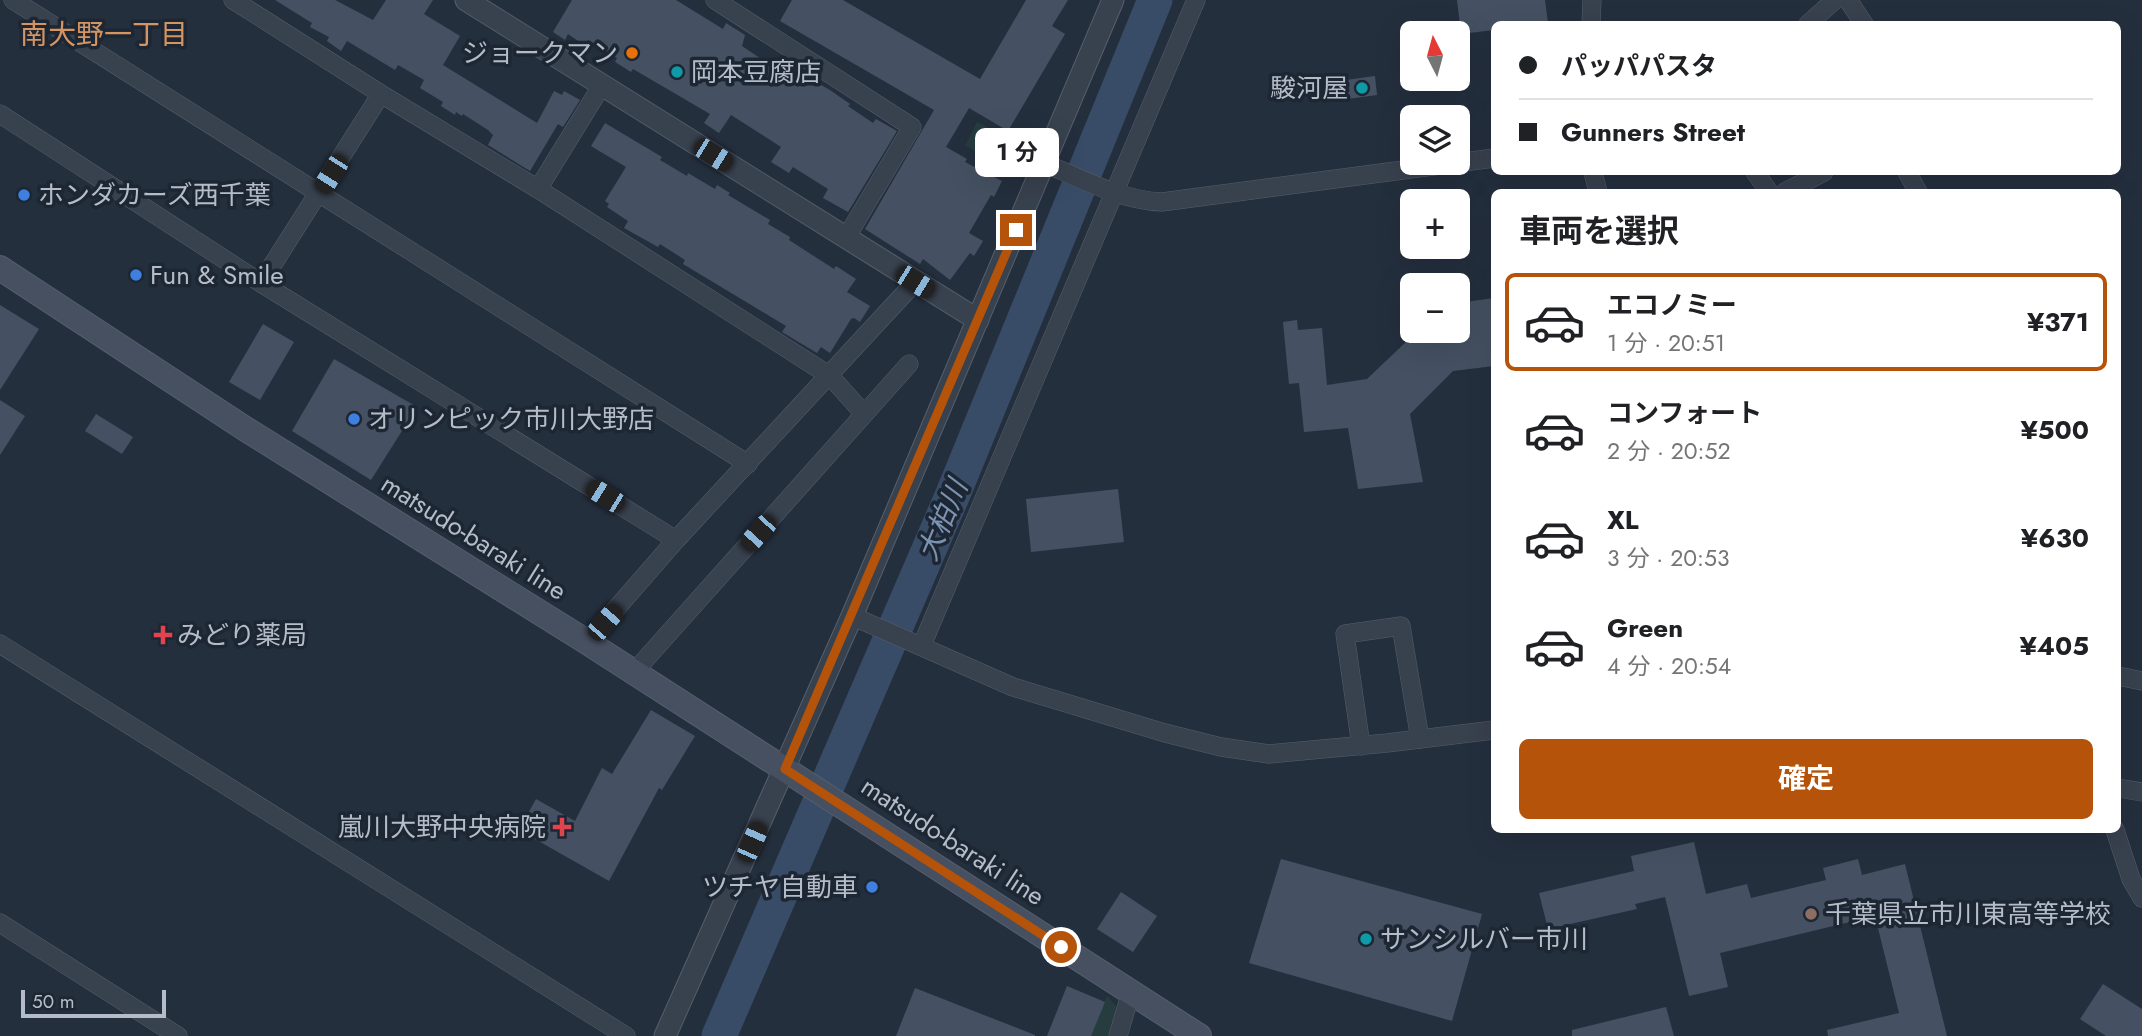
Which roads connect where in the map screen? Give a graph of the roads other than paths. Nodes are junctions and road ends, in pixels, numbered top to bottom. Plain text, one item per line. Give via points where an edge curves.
1 (13, 0) edge
2 (466, 0) edge
3 (715, 0) edge
4 (1113, 0) edge
5 (1196, 0) edge
6 (1592, 0) edge
7 (1835, 0) edge
8 (1848, 0) edge
9 (238, 1) edge
10 (1591, 21) edge
11 (1811, 21) edge
12 (1862, 21) edge
13 (602, 85) junction
14 (381, 94) junction
15 (0, 114) edge
16 (1491, 158) edge
17 (1044, 163) junction
18 (1818, 175) edge
19 (538, 189) junction
20 (1791, 189) edge
21 (318, 194) junction
22 (1115, 194) junction
23 (846, 238) junction
24 (0, 268) edge
25 (915, 282) junction
26 (261, 283) junction
27 (978, 320) junction
28 (909, 364) dead end
29 (830, 376) junction
30 (864, 414) junction
31 (748, 464) junction
32 (676, 540) junction
33 (852, 615) junction
34 (587, 642) junction
35 (0, 644) edge
36 (922, 645) junction
37 (634, 672) junction
38 (2121, 677) edge
39 (2142, 681) edge
40 (1491, 730) edge
41 (1420, 739) junction
42 (1361, 746) junction
43 (793, 774) junction
44 (2121, 788) edge
45 (2142, 792) edge
46 (2116, 833) edge
47 (2142, 898) edge
48 (0, 923) edge
49 (1131, 992) junction
50 (178, 1036) edge
51 (626, 1036) edge
52 (665, 1036) edge
53 (1118, 1036) edge
54 (1199, 1036) edge

1 - 21 street
2 - 13 street
3 - 23 street via 912,127
4 - 17 street
5 - 22 street
6 - 10 street
7 - 11 street
8 - 12 street
9 - 14 street
13 - 19 street
13 - 23 street
14 - 19 street
14 - 21 street
15 - 26 street
16 - 22 street via 1162,202
17 - 22 street
17 - 27 street
18 - 20 street
19 - 29 street
21 - 26 street
21 - 31 street
22 - 36 street
23 - 25 street
24 - 34 main road, matsudo-baraki line via 244,428
25 - 27 street
25 - 29 street
26 - 32 street
27 - 33 street
28 - 30 street
29 - 30 street
29 - 31 street
30 - 37 street
31 - 32 street
32 - 34 street
33 - 36 street
33 - 43 street
34 - 37 main road, matsudo-baraki line
35 - 51 street
36 - 42 street via 1013,687 1221,747 1269,754
37 - 43 main road, matsudo-baraki line
38 - 39 street
40 - 41 street
41 - 42 street
41 - 42 street via 1401,626 1345,634
43 - 49 main road, matsudo-baraki line
43 - 52 street
44 - 45 street
46 - 47 street
48 - 50 street
49 - 53 street
49 - 54 main road, matsudo-baraki line

